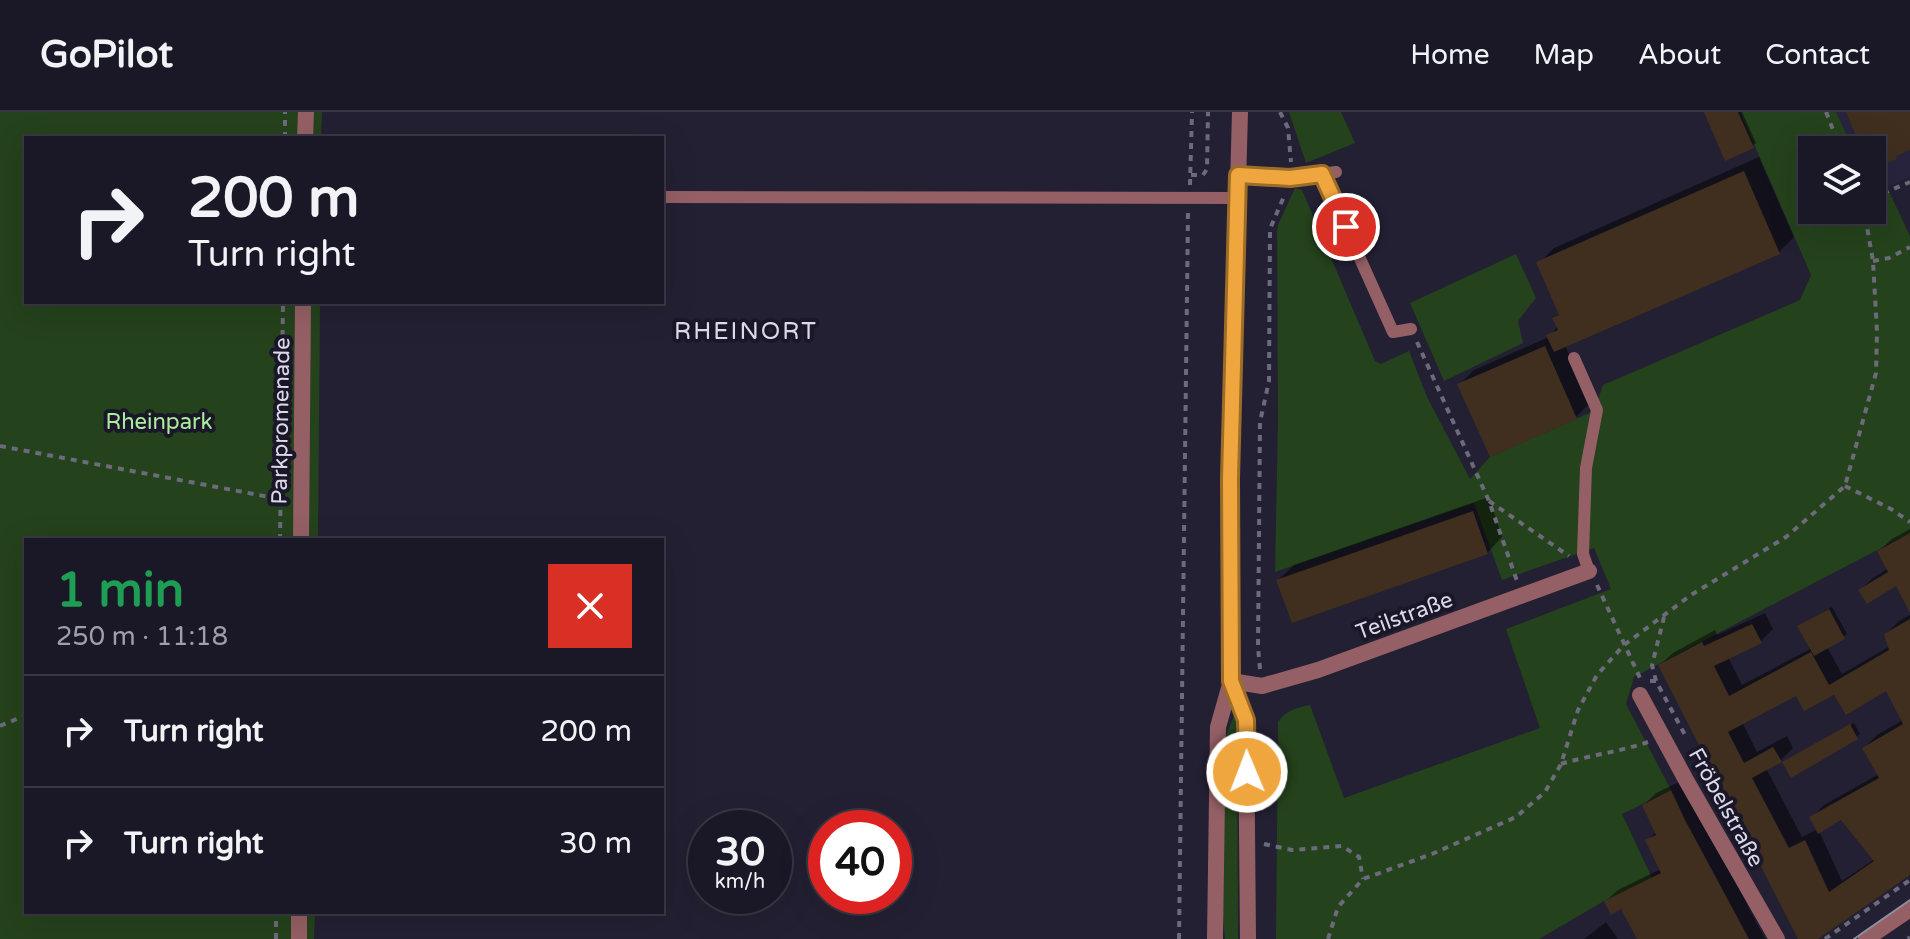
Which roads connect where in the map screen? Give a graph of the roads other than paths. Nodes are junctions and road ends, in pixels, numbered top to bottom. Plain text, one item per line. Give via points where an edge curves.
1 (306, 112) edge
2 (1240, 112) edge
3 (305, 136) edge
4 (1336, 172) dead end
5 (1322, 174) junction
6 (1238, 175) junction
7 (664, 197) edge
8 (1238, 198) junction
9 (303, 304) edge
10 (1411, 329) road end
11 (1574, 358) dead end
12 (301, 538) edge
13 (1589, 571) joint
14 (1231, 681) junction
15 (1640, 695) road end
16 (1910, 909) edge
17 (299, 914) edge
18 (299, 939) edge
19 (1215, 939) edge
20 (1248, 939) edge
21 (1777, 939) edge
22 (1866, 939) edge

1 - 3 street
2 - 6 street
4 - 5 lane
5 - 6 lane
5 - 10 lane via 1393,332
6 - 8 street
7 - 8 lane
8 - 14 street
9 - 12 street, Parkpromenade
11 - 13 lane via 1597,410 1586,468 1583,554
13 - 14 street, Teilstraße via 1318,670 1262,686
14 - 19 street via 1218,727
14 - 20 street via 1246,720
15 - 21 street, Fröbelstraße
16 - 22 street
17 - 18 street

